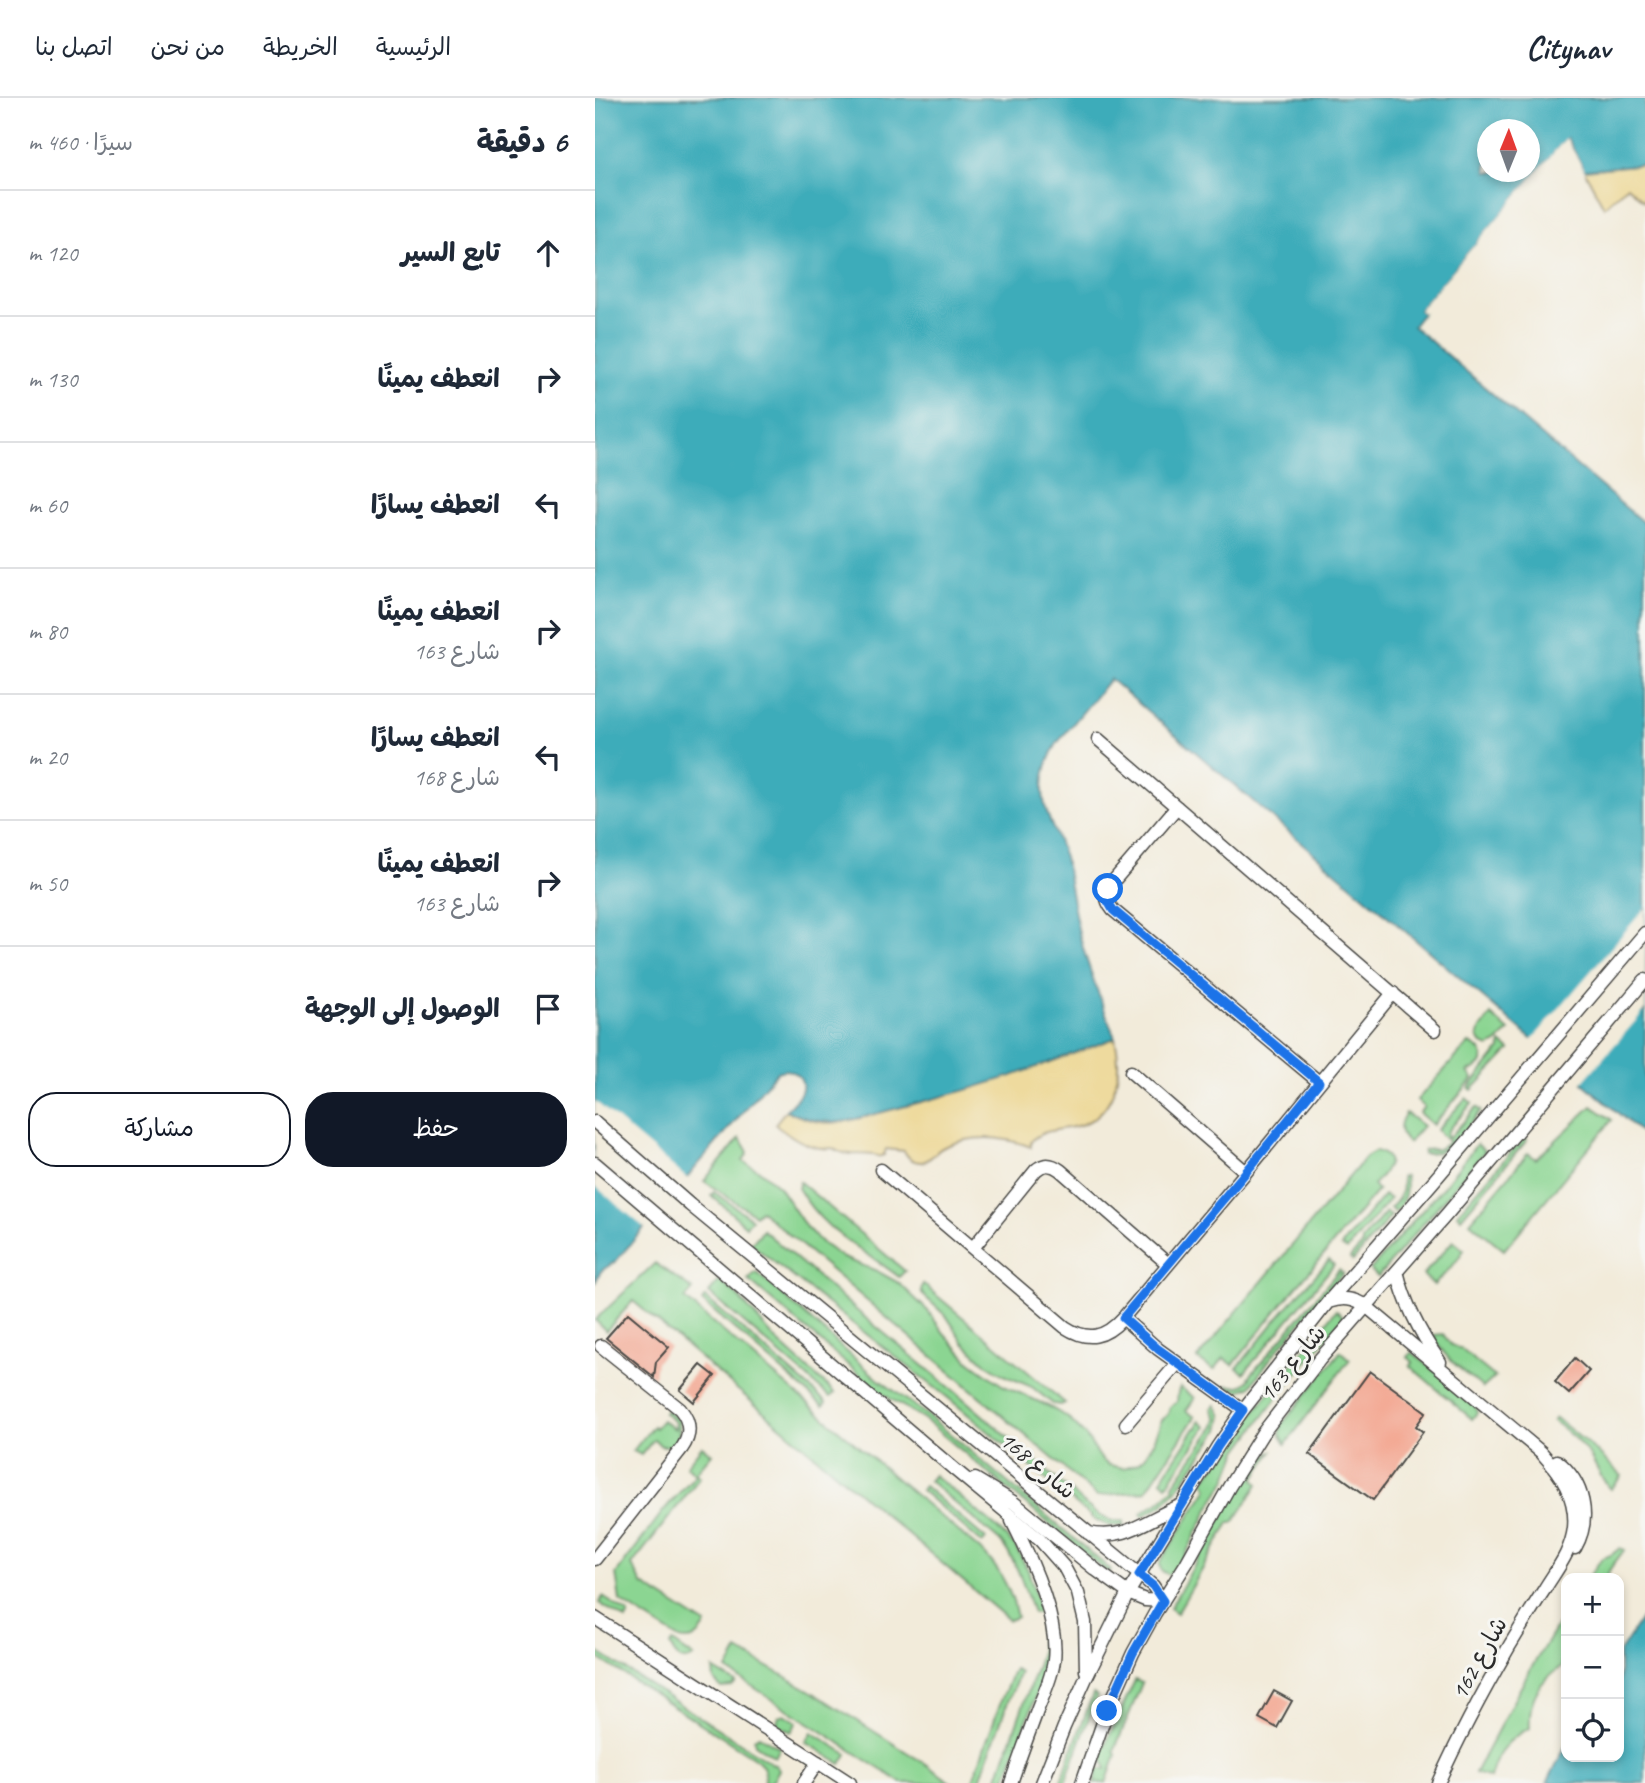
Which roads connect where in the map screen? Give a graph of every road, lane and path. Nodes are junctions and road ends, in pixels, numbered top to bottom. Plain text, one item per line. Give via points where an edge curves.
1 (1097, 739) dead end
2 (1177, 807) junction
3 (1645, 933) edge
4 (1645, 980) edge
5 (1393, 993) junction
6 (1436, 1030) dead end
7 (1131, 1072) dead end
8 (1319, 1082) junction
9 (595, 1122) edge
10 (595, 1163) edge
11 (881, 1170) dead end
12 (1246, 1172) junction
13 (973, 1248) junction
14 (1168, 1264) junction
15 (1397, 1271) junction
16 (1328, 1302) junction
17 (1367, 1307) junction
18 (1123, 1318) junction
19 (601, 1346) dead end
20 (1177, 1364) junction
21 (1451, 1376) junction
22 (1243, 1410) junction
23 (1126, 1424) dead end
24 (954, 1469) junction
25 (1182, 1505) junction
26 (1008, 1514) junction
27 (1087, 1533) junction
28 (595, 1559) edge
29 (1139, 1575) junction
30 (1128, 1593) junction
31 (1163, 1601) junction
32 (595, 1618) edge
33 (1086, 1678) junction
34 (818, 1762) junction
35 (804, 1783) edge
36 (850, 1783) edge
37 (1011, 1783) edge
38 (1042, 1783) edge
39 (1082, 1783) edge
40 (1438, 1783) edge

1 - 2 street
2 - 5 street
2 - 8 street via 1110,885 1108,903
3 - 16 street, شارع 163
4 - 15 street, شارع 163
5 - 6 street
5 - 8 street
7 - 12 street
8 - 12 street
9 - 27 street, شارع 168
10 - 24 street, شارع 168
11 - 13 street
12 - 14 street
13 - 14 street via 1036,1170 1048,1165 1060,1170
13 - 18 street via 1072,1331 1103,1334
14 - 18 street
15 - 17 street, شارع 163
15 - 21 street, شارع 162 via 1413,1318
16 - 17 street, شارع 162 via 1344,1298
16 - 22 street, شارع 163
17 - 21 street, شارع 162
17 - 31 street, شارع 163 via 1262,1434
18 - 20 street
19 - 28 street via 680,1409 689,1429 682,1448
20 - 22 street
20 - 23 street
21 - 40 street, شارع 162 via 1541,1452 1560,1475 1574,1520 1565,1558 1492,1676
22 - 25 street, شارع 163
24 - 26 street, شارع 168
24 - 30 street, شارع 168 via 1013,1502
25 - 27 street via 1124,1533
25 - 29 street, شارع 163
26 - 33 street, شارع 168 via 1039,1540 1074,1583 1085,1622
26 - 37 street via 1047,1605 1055,1650 1049,1681
27 - 29 street, شارع 168
29 - 30 street, شارع 163
29 - 31 street, شارع 168
30 - 31 street, شارع 168
30 - 33 street, شارع 163
31 - 39 street, شارع 163 via 1119,1682
32 - 34 street
33 - 38 street, شارع 163
34 - 35 street
34 - 36 street

